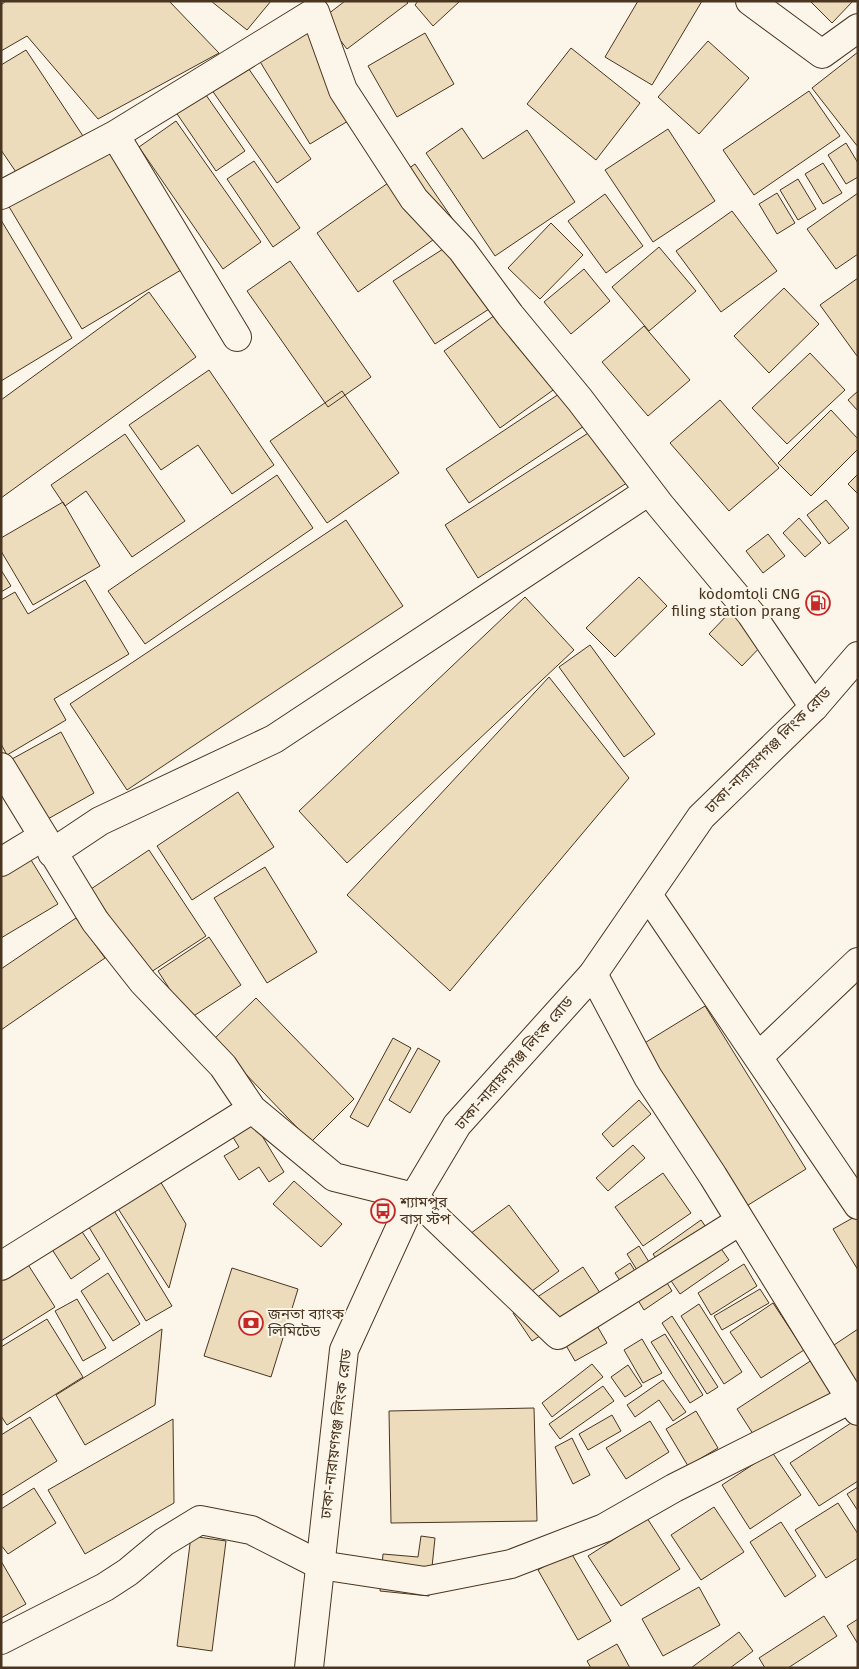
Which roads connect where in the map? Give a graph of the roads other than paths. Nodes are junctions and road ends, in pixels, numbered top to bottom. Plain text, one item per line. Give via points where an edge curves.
1 (750, 1) edge
2 (321, 6) edge
3 (858, 28) edge
4 (115, 135) junction
5 (1, 195) edge
6 (237, 337) dead end
7 (649, 491) junction
8 (858, 656) edge
9 (814, 707) junction
10 (1, 767) edge
11 (47, 845) junction
12 (1, 862) edge
13 (648, 895) junction
14 (858, 962) edge
15 (593, 974) junction
16 (758, 1057) junction
17 (252, 1108) junction
18 (414, 1197) junction
19 (858, 1205) edge
20 (740, 1220) junction
21 (1, 1266) edge
22 (854, 1405) edge
23 (320, 1565) junction
24 (1, 1640) edge
25 (309, 1668) edge

1 - 3 main road via 822,54
2 - 4 main road
2 - 7 main road via 343,90 414,199 462,250
4 - 5 main road
4 - 6 main road
7 - 9 main road via 751,614
7 - 11 main road via 274,739
8 - 9 main road, ঢাকা-নারায়ণগঞ্জ লিংক রোড
9 - 13 main road, ঢাকা-নারায়ণগঞ্জ লিংক রোড via 701,817
10 - 11 main road
11 - 12 main road
11 - 17 main road via 95,921 143,982 222,1066
13 - 15 main road, ঢাকা-নারায়ণগঞ্জ লিংক রোড
13 - 16 main road
14 - 16 main road
15 - 18 main road, ঢাকা-নারায়ণগঞ্জ লিংক রোড via 457,1125
15 - 20 main road via 648,1077
16 - 19 main road
17 - 18 main road via 334,1177
17 - 21 main road
18 - 20 main road via 558,1335
18 - 23 main road, ঢাকা-নারায়ণগঞ্জ লিংক রোড via 344,1350
20 - 22 main road
22 - 23 main road via 674,1488 604,1528 511,1564 425,1581
23 - 24 main road via 251,1530 200,1520 164,1542 105,1587
23 - 25 main road, ঢাকা-নারায়ণগঞ্জ লিংক রোড

